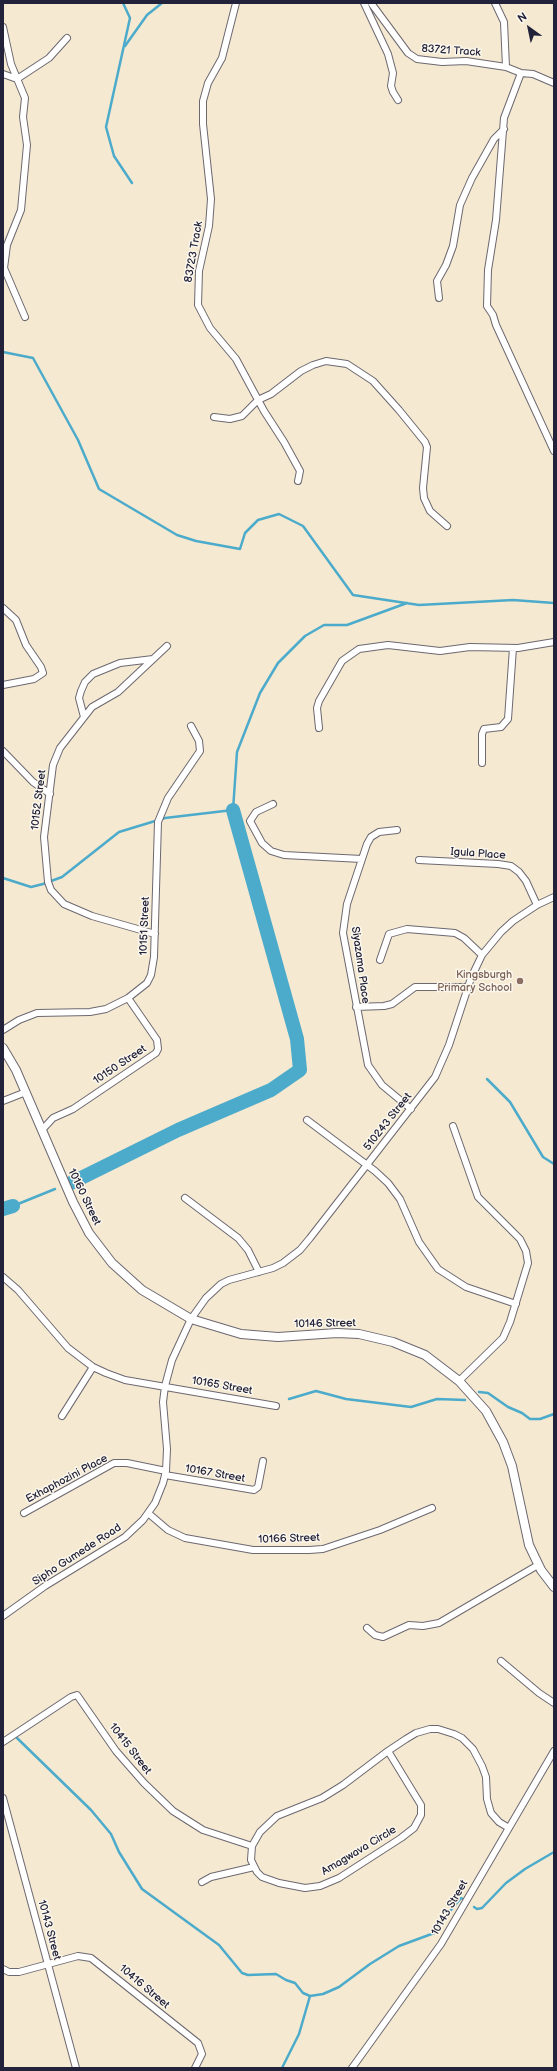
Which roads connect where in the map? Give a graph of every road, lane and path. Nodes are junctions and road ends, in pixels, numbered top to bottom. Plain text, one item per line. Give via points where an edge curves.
1 (236, 3) edge
2 (364, 3) edge
3 (371, 3) edge
4 (495, 3) edge
5 (3, 27) edge
6 (67, 38) dead end
7 (506, 67) junction
8 (521, 72) junction
9 (3, 74) edge
10 (18, 79) junction
11 (554, 83) edge
12 (398, 100) dead end
13 (504, 129) junction
14 (438, 298) dead end
15 (25, 317) dead end
16 (258, 400) junction
17 (214, 417) dead end
18 (554, 452) edge
19 (298, 481) dead end
20 (448, 526) dead end
21 (3, 608) edge
22 (554, 642) edge
23 (167, 646) dead end
24 (513, 648) junction
25 (153, 658) junction
26 (3, 685) edge
27 (84, 716) junction
28 (191, 726) dead end
29 (318, 728) dead end
30 (3, 751) edge
31 (482, 763) dead end
32 (50, 794) junction
33 (273, 804) dead end
34 (397, 830) dead end
35 (362, 859) junction
36 (419, 860) dead end
37 (554, 897) edge
38 (537, 905) junction
39 (155, 934) junction
40 (482, 955) junction
41 (380, 960) dead end
42 (468, 987) junction
43 (128, 998) junction
44 (356, 1007) junction
45 (3, 1030) edge
46 (3, 1048) edge
47 (26, 1092) junction
48 (3, 1101) edge
49 (411, 1109) junction
50 (307, 1120) dead end
51 (453, 1126) dead end
52 (42, 1130) junction
53 (367, 1165) junction
54 (185, 1198) dead end
55 (259, 1272) junction
56 (3, 1278) edge
57 (516, 1304) junction
58 (191, 1319) junction
59 (93, 1367) junction
60 (459, 1381) junction
61 (165, 1386) junction
62 (276, 1406) dead end
63 (62, 1416) dead end
64 (263, 1461) dead end
65 (165, 1473) junction
66 (432, 1508) dead end
67 (24, 1513) dead end
68 (148, 1513) junction
69 (538, 1565) junction
70 (554, 1587) edge
71 (3, 1616) edge
72 (367, 1628) dead end
73 (501, 1661) dead end
74 (554, 1703) edge
75 (3, 1742) edge
76 (388, 1751) junction
77 (554, 1751) edge
78 (3, 1798) edge
79 (509, 1828) junction
80 (252, 1846) junction
81 (254, 1867) junction
82 (202, 1882) dead end
83 (47, 1963) junction
84 (3, 1969) edge
85 (354, 2067) edge
86 (76, 2068) edge
87 (195, 2068) edge

1 - 16 street, 83723 Track via 222,58 208,83 203,101 211,199 197,297 204,318 236,359
2 - 12 street via 388,54 393,73 392,92
3 - 7 street, 83721 Track via 408,53 417,59 438,62 466,61
4 - 7 street via 504,22
5 - 10 street via 11,64
6 - 10 street via 49,58
7 - 8 street, 83721 Track
8 - 11 street, 83721 Track
8 - 13 street via 504,118
9 - 10 street
10 - 15 street via 25,98 23,117 27,152 21,210 7,245 4,263
13 - 14 street via 494,139 460,205 453,246 438,280
13 - 18 street via 496,220 488,270 487,306
16 - 17 street via 242,416 230,419
16 - 19 street, 83723 Track via 299,469 301,474
16 - 20 street via 271,394 301,371 326,361 347,364 361,372 386,395 425,442 424,498 430,511
21 - 26 street via 16,620 26,645 43,673 34,679
22 - 24 street
23 - 25 street, 10152 Street
24 - 29 street via 470,647 440,651 388,645 359,649 342,662 319,701
24 - 31 street via 508,719 501,727 484,729
25 - 27 street, 10152 Street via 118,692 92,707
25 - 27 street via 120,663 93,674 85,682 79,698
27 - 32 street, 10152 Street via 56,757
28 - 39 street, 10151 Street via 199,741 200,751 168,798 158,822
30 - 32 street via 33,782
32 - 39 street, 10152 Street via 44,850 51,890 64,904 74,910
33 - 35 street via 256,812 250,821 262,843 271,851 284,855
34 - 35 street, Siyazama Place via 379,832 371,837
35 - 44 street, Siyazama Place via 343,924
36 - 38 street, Igula Place via 511,866 526,881
37 - 38 street, 510243 Street
38 - 40 street, 510243 Street via 506,927
39 - 43 street, 10151 Street via 151,975 147,983
40 - 41 street via 455,933 407,929 389,934
40 - 42 street, 510243 Street
42 - 44 street via 415,987 392,1004
42 - 49 street, 510243 Street via 441,1065
43 - 45 street, 10151 Street via 97,1011 38,1013 19,1020
43 - 52 street, 10150 Street via 156,1037 156,1053 73,1109 53,1118
44 - 49 street, Siyazama Place via 368,1064 382,1085
46 - 47 street, 10160 Street
47 - 48 street
47 - 52 street, 10160 Street
49 - 53 street, 510243 Street
50 - 53 street
51 - 57 street via 478,1197 520,1239 526,1251 528,1263
52 - 58 street, 10160 Street via 80,1217 101,1250 142,1290
53 - 55 street, 510243 Street via 300,1250 283,1263
53 - 57 street via 394,1190 419,1242 438,1269 466,1287
54 - 55 street via 238,1238 248,1250
55 - 58 street, 510243 Street via 221,1284 206,1298
56 - 59 street, 10165 Street via 18,1290 68,1348
57 - 60 street via 503,1338
58 - 60 street, 10146 Street via 217,1328 255,1336 337,1333 373,1336 425,1356
58 - 61 street, Sipho Gumede Road via 172,1360
59 - 61 street, 10165 Street via 116,1378
59 - 63 street
60 - 69 street, 10146 Street via 486,1411 503,1442 512,1466 527,1539
61 - 62 street, 10165 Street
61 - 65 street, Sipho Gumede Road
64 - 65 street, 10167 Street via 258,1487 254,1490
65 - 67 street, Exhaphozini Place via 127,1463 114,1464
65 - 68 street, Sipho Gumede Road via 160,1492
66 - 68 street, 10166 Street via 380,1530 323,1549 309,1550 253,1550 185,1538 168,1530
68 - 71 street, Sipho Gumede Road via 125,1537 45,1586
69 - 70 street, 10146 Street
69 - 72 street via 439,1623 409,1625 383,1637 375,1636
73 - 74 street
75 - 80 street, 10415 Street via 77,1695 116,1751 173,1811 202,1830
76 - 79 street via 416,1733 430,1729 446,1731 462,1738 473,1749 482,1766 491,1813
76 - 80 street via 326,1796 276,1816 260,1832
76 - 81 street, Amagwava Circle via 421,1805 421,1815 410,1832 339,1878 320,1886 305,1888 279,1884 262,1877
77 - 79 street, 10143 Street
78 - 83 street, 10143 Street
79 - 85 street, 10143 Street via 438,1950
80 - 81 street via 251,1860
81 - 82 street via 211,1877
83 - 84 street, 10416 Street via 19,1972
83 - 86 street, 10143 Street
83 - 87 street, 10416 Street via 78,1956 97,1961 198,2043 202,2054

